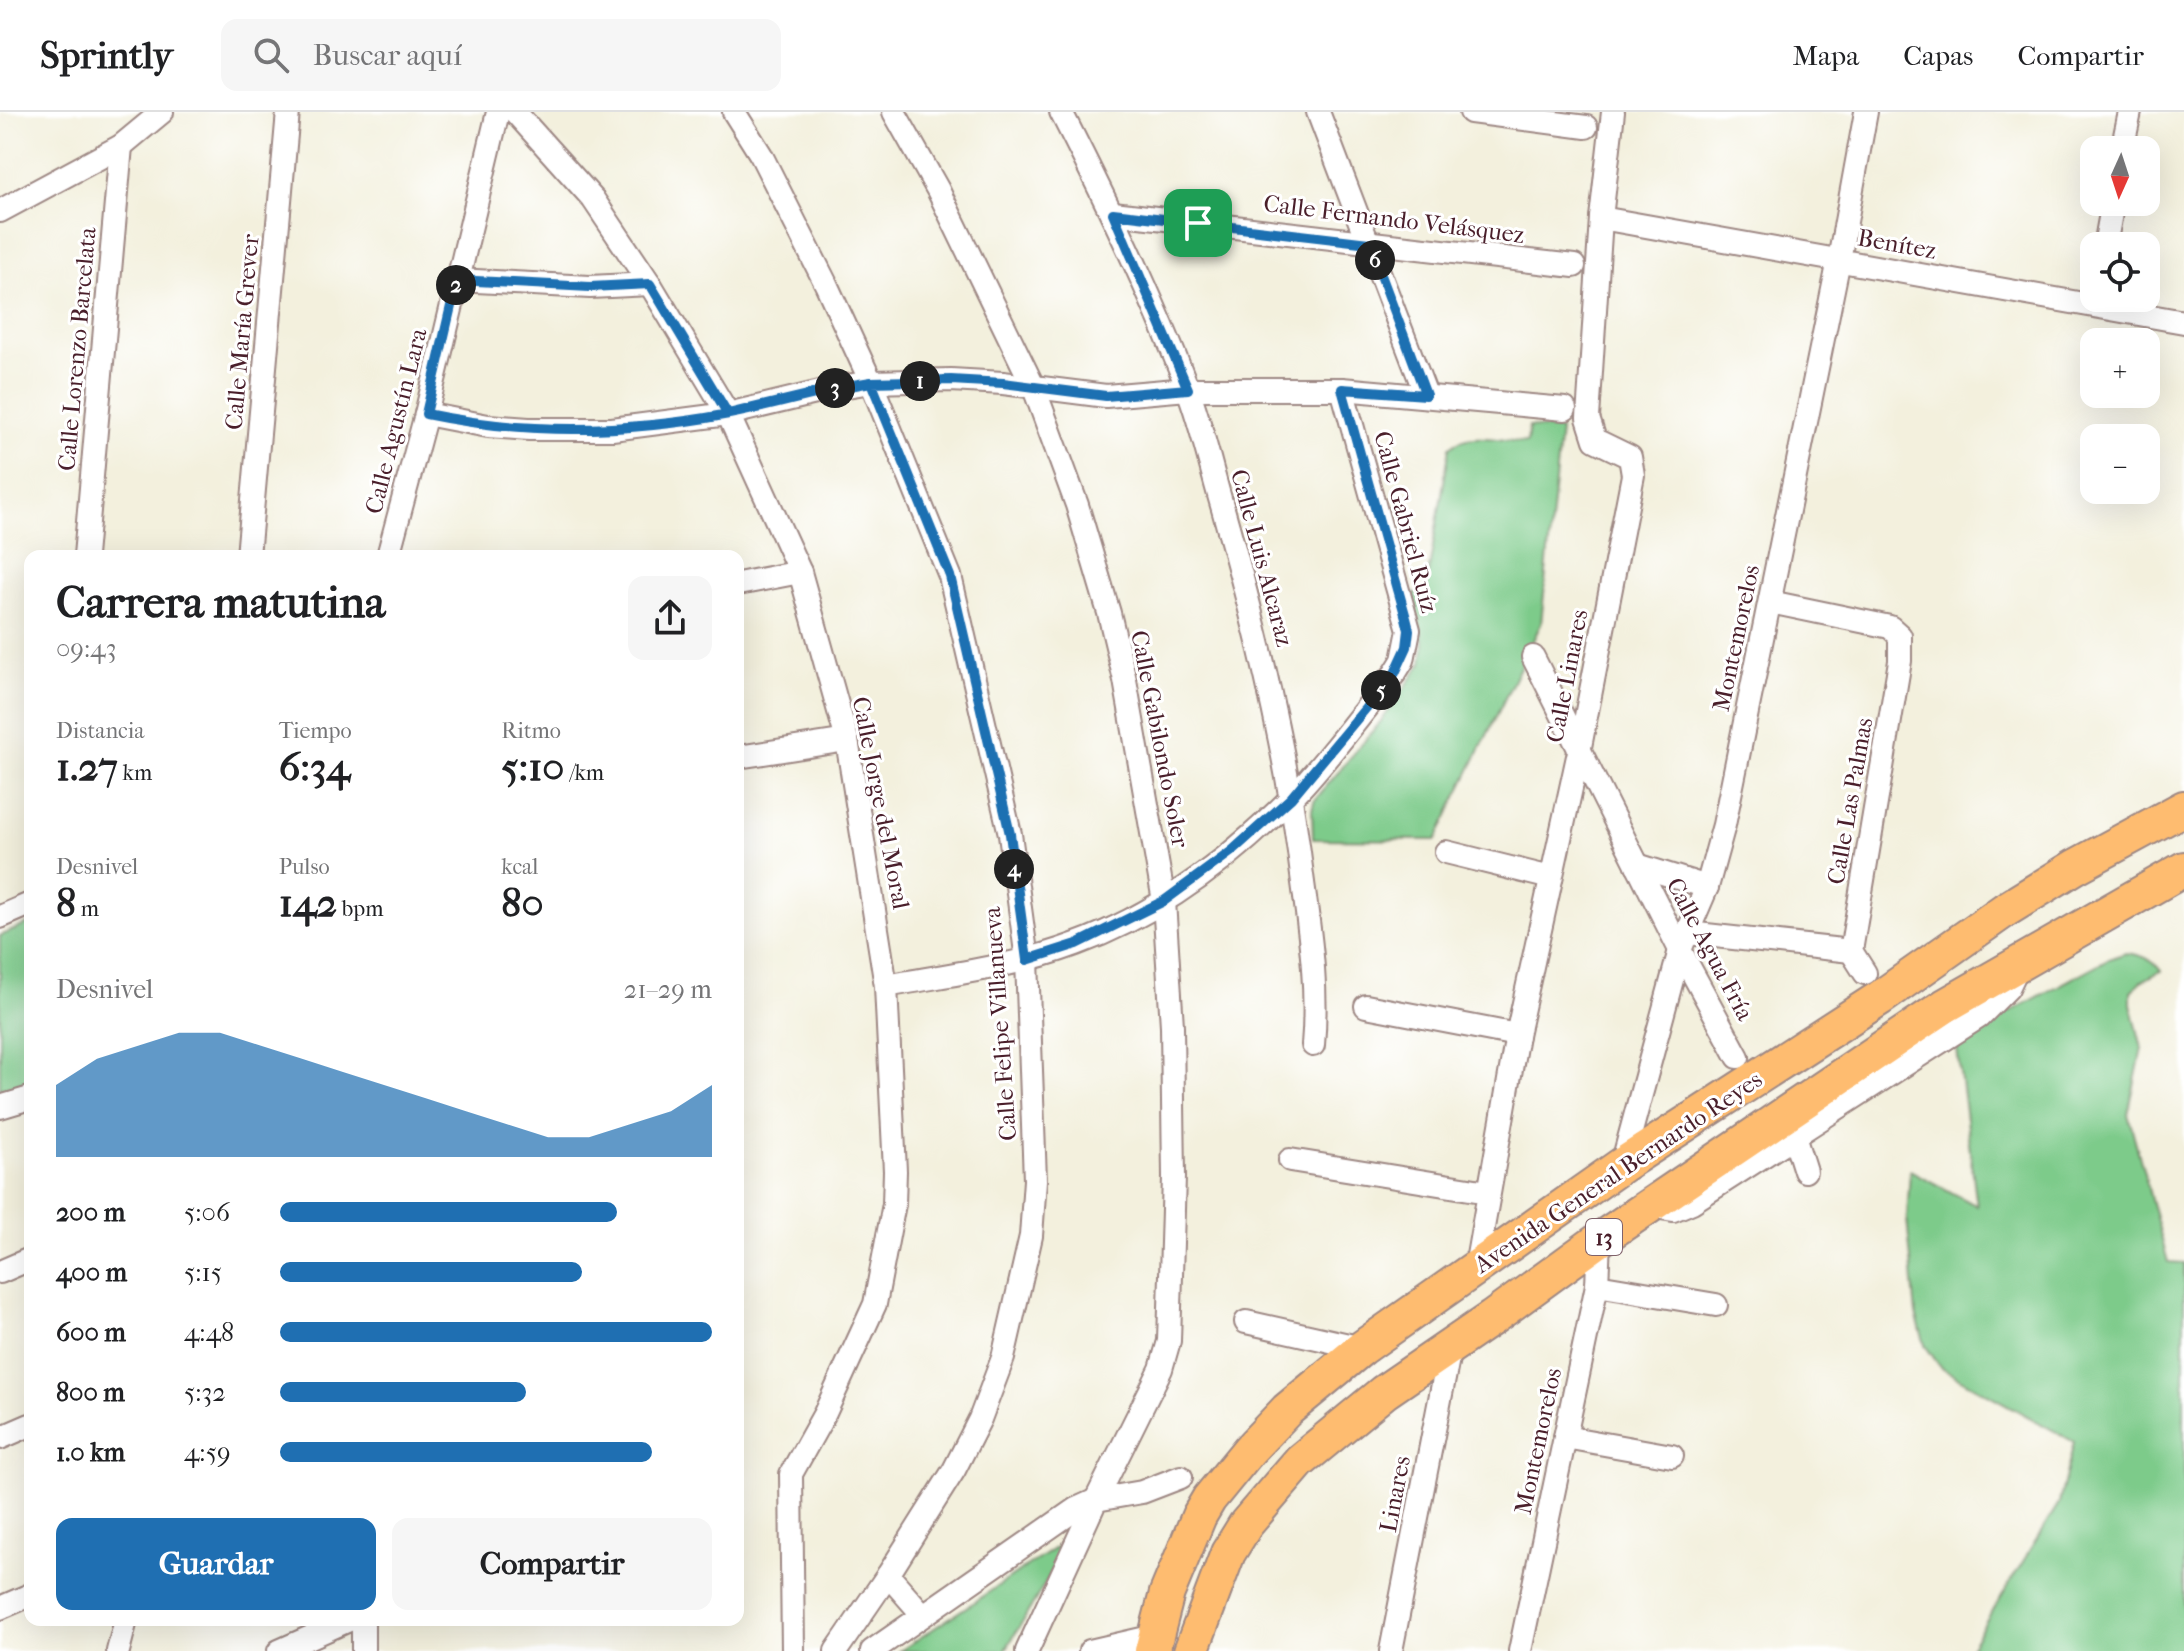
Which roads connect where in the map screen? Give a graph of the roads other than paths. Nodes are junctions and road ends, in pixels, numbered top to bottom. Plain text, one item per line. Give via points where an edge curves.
1 (162, 112) edge
2 (288, 112) edge
3 (498, 112) edge
4 (515, 112) edge
5 (734, 112) edge
6 (894, 112) edge
7 (1061, 112) edge
8 (1318, 112) edge
9 (1471, 112) edge
10 (1613, 112) edge
11 (1866, 112) edge
12 (2130, 112) edge
13 (1586, 127) dead end
14 (2125, 136) edge
15 (121, 146) junction
16 (0, 211) edge
17 (1113, 213) junction
18 (1601, 218) junction
19 (1369, 243) junction
20 (1839, 260) junction
21 (1574, 266) dead end
22 (457, 280) junction
23 (650, 284) junction
24 (2080, 300) edge
25 (2139, 312) edge
26 (2184, 322) edge
27 (871, 382) junction
28 (1034, 388) junction
29 (1188, 389) junction
30 (1342, 389) junction
31 (1426, 395) junction
32 (1565, 409) dead end
33 (426, 414) junction
34 (728, 414) junction
35 (86, 550) edge
36 (249, 550) edge
37 (390, 550) edge
38 (800, 572) junction
39 (744, 583) edge
40 (1770, 602) junction
41 (1533, 657) dead end
42 (847, 740) junction
43 (1580, 747) junction
44 (744, 756) edge
45 (1291, 798) junction
46 (2184, 808) edge
47 (1446, 852) dead end
48 (1637, 865) junction
49 (2184, 869) edge
50 (1551, 878) junction
51 (1707, 887) junction
52 (1164, 901) junction
53 (24, 907) edge
54 (0, 917) edge
55 (1684, 942) junction
56 (1851, 951) junction
57 (1027, 960) junction
58 (2019, 966) junction
59 (1865, 973) dead end
60 (886, 986) junction
61 (1366, 1006) dead end
62 (1517, 1035) junction
63 (1313, 1045) dead end
64 (1738, 1057) dead end
65 (24, 1100) edge
66 (0, 1107) edge
67 (1794, 1136) junction
68 (1290, 1160) dead end
69 (1622, 1165) junction
70 (1805, 1171) dead end
71 (1488, 1192) junction
72 (1649, 1206) junction
73 (1599, 1240) junction
74 (24, 1262) edge
75 (1476, 1267) junction
76 (0, 1272) edge
77 (1597, 1285) junction
78 (1716, 1305) dead end
79 (1246, 1322) dead end
80 (1362, 1348) junction
81 (1450, 1348) junction
82 (24, 1428) edge
83 (1565, 1437) junction
84 (0, 1438) edge
85 (1672, 1456) dead end
86 (1181, 1477) dead end
87 (1096, 1500) junction
88 (888, 1575) junction
89 (24, 1598) edge
90 (0, 1608) edge
91 (923, 1615) junction
92 (124, 1626) edge
93 (335, 1626) edge
94 (363, 1626) edge
95 (1153, 1643) edge
96 (1192, 1647) edge
97 (118, 1651) edge
98 (279, 1651) edge
99 (363, 1651) edge
100 (793, 1651) edge
101 (836, 1651) edge
102 (872, 1651) edge
103 (1027, 1651) edge
104 (1090, 1651) edge
105 (1391, 1651) edge
106 (1520, 1651) edge

1 - 15 street
2 - 36 street, Calle María Grever
3 - 22 street, Calle Agustín Lara
4 - 23 street, Calle Jorge del Moral via 593,199
5 - 27 street, Calle Felipe Villanueva via 768,168
6 - 28 street, Calle Gabilondo Soler
7 - 17 street, Calle Luis Alcaraz
8 - 19 street
9 - 13 street
10 - 18 street, Calle Linares
11 - 20 street, Montemorelos
12 - 14 street
15 - 16 street
15 - 35 street, Calle Lorenzo Barcelata
17 - 19 street, Calle Fernando Velásquez
17 - 29 street, Calle Luis Alcaraz
18 - 20 street, Benítez
18 - 43 street, Calle Linares via 1588,418 1595,440 1630,457 1633,475
19 - 21 street, Calle Fernando Velásquez
19 - 31 street
20 - 24 street, Benítez
20 - 40 street, Montemorelos
22 - 23 street via 590,287
22 - 33 street, Calle Agustín Lara
23 - 34 street, Calle Jorge del Moral
25 - 26 street, Benítez
27 - 28 street via 951,380
27 - 34 street
27 - 57 street, Calle Felipe Villanueva via 950,576 1010,834
28 - 29 street via 1106,396
28 - 52 street, Calle Gabilondo Soler via 1109,613
29 - 30 street
29 - 45 street, Calle Luis Alcaraz via 1247,598
30 - 31 street
30 - 45 street, Calle Gabriel Ruíz via 1406,618 1407,647 1395,673
31 - 32 street
33 - 34 street via 488,426 612,429
33 - 37 street, Calle Agustín Lara
34 - 38 street, Calle Jorge del Moral
38 - 39 street
38 - 42 street, Calle Jorge del Moral
40 - 51 street, Montemorelos
40 - 56 street, Calle Las Palmas via 1899,633 1900,661
41 - 43 street, Calle Agua Fría
42 - 44 street
42 - 60 street, Calle Jorge del Moral
43 - 48 street, Calle Agua Fría
43 - 50 street, Calle Linares
45 - 52 street, Calle Gabriel Ruíz
45 - 63 street, Calle Luis Alcaraz via 1315,975
46 - 69 main road, Avenida General Bernardo Reyes / 13 via 2005,910
47 - 50 street
48 - 51 street, Calle Agua Fría
48 - 55 street, Calle Agua Fría
49 - 58 main road, Avenida General Bernardo Reyes / 13
50 - 62 street, Calle Linares
51 - 55 street, Montemorelos
52 - 57 street, Calle Gabriel Ruíz via 1077,944
52 - 87 street, Calle Gabilondo Soler via 1174,1177 1169,1341 1161,1369
53 - 54 street
55 - 56 street
55 - 64 street, Calle Agua Fría
55 - 69 street, Montemorelos
56 - 59 street
57 - 60 street, Calle Gabriel Ruíz
57 - 88 street, Calle Felipe Villanueva via 1035,1180 1020,1291 980,1419
58 - 67 street via 2008,988 1979,1017
58 - 72 main road, Avenida General Bernardo Reyes / 13 via 1945,1006
60 - 100 street, Calle Jorge del Moral via 894,1204 875,1304 791,1474
61 - 62 street
62 - 71 street, Calle Linares
65 - 66 street
67 - 70 street
67 - 72 street via 1684,1206
68 - 71 street
69 - 75 main road, Avenida General Bernardo Reyes / 13
71 - 75 street, Calle Linares
72 - 73 main road, Avenida General Bernardo Reyes / 13
73 - 77 street, Montemorelos
73 - 81 main road, Avenida General Bernardo Reyes / 13
74 - 76 street
75 - 80 main road, Avenida General Bernardo Reyes / 13
77 - 78 street
77 - 83 street, Montemorelos
79 - 80 street
80 - 95 main road, Avenida General Bernardo Reyes / 13 via 1267,1428 1209,1499 1188,1538
81 - 96 main road, Avenida General Bernardo Reyes / 13 via 1384,1392 1284,1477 1236,1538
81 - 105 street, Linares
82 - 84 street
83 - 85 street
83 - 106 street, Montemorelos
86 - 87 street via 1142,1492
87 - 91 street
87 - 103 street, Calle Gabilondo Soler
88 - 91 street
88 - 101 street, Calle Felipe Villanueva
89 - 90 street
91 - 102 street
92 - 97 street
93 - 98 street
94 - 99 street
95 - 104 street

